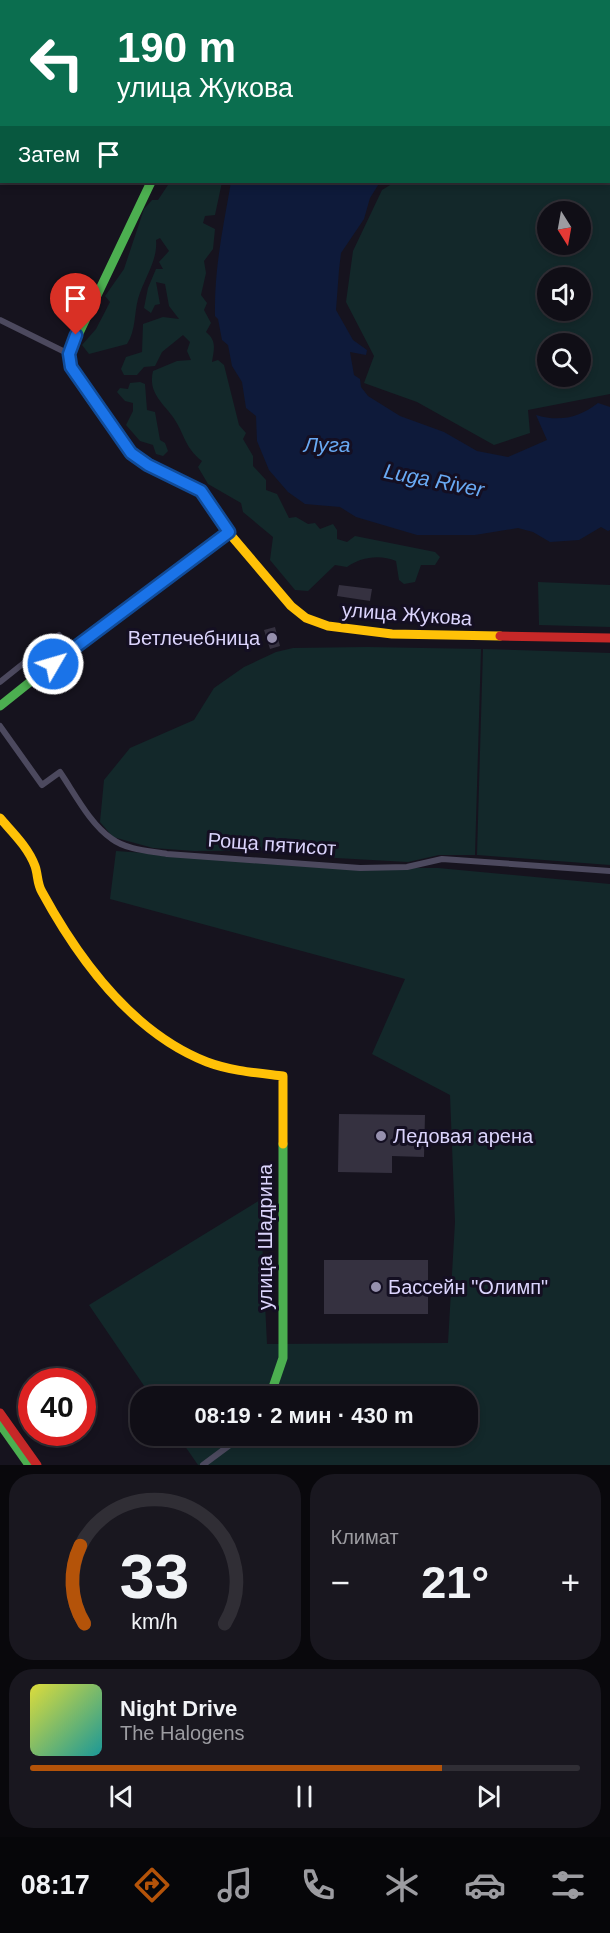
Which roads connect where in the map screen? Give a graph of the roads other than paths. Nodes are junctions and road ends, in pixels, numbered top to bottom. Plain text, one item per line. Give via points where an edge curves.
1 (151, 183) edge
2 (0, 320) edge
3 (69, 354) junction
4 (229, 532) junction
5 (605, 638) edge
6 (70, 650) junction
7 (0, 682) edge
8 (0, 706) edge
9 (0, 726) edge
10 (0, 818) edge
11 (610, 871) edge
12 (273, 1386) edge
13 (0, 1413) edge
14 (0, 1424) edge
15 (229, 1446) edge
16 (29, 1465) edge
17 (37, 1465) edge
18 (203, 1465) edge

1 - 3 street
2 - 3 street
3 - 4 street, улица Жукова via 79,380 131,453 201,491
4 - 5 street, улица Жукова via 291,606 306,618 328,626 392,634
4 - 6 street
6 - 7 street via 59,635
6 - 8 street
9 - 11 street, Роща пятисот via 42,785 60,772 97,824 114,840 138,849 360,868 407,867 442,859
10 - 12 street, улица Шадрина via 35,865 40,889 59,920 129,1010 171,1044 207,1062 233,1070 283,1076 283,1358
13 - 17 street
14 - 16 street
15 - 18 street

